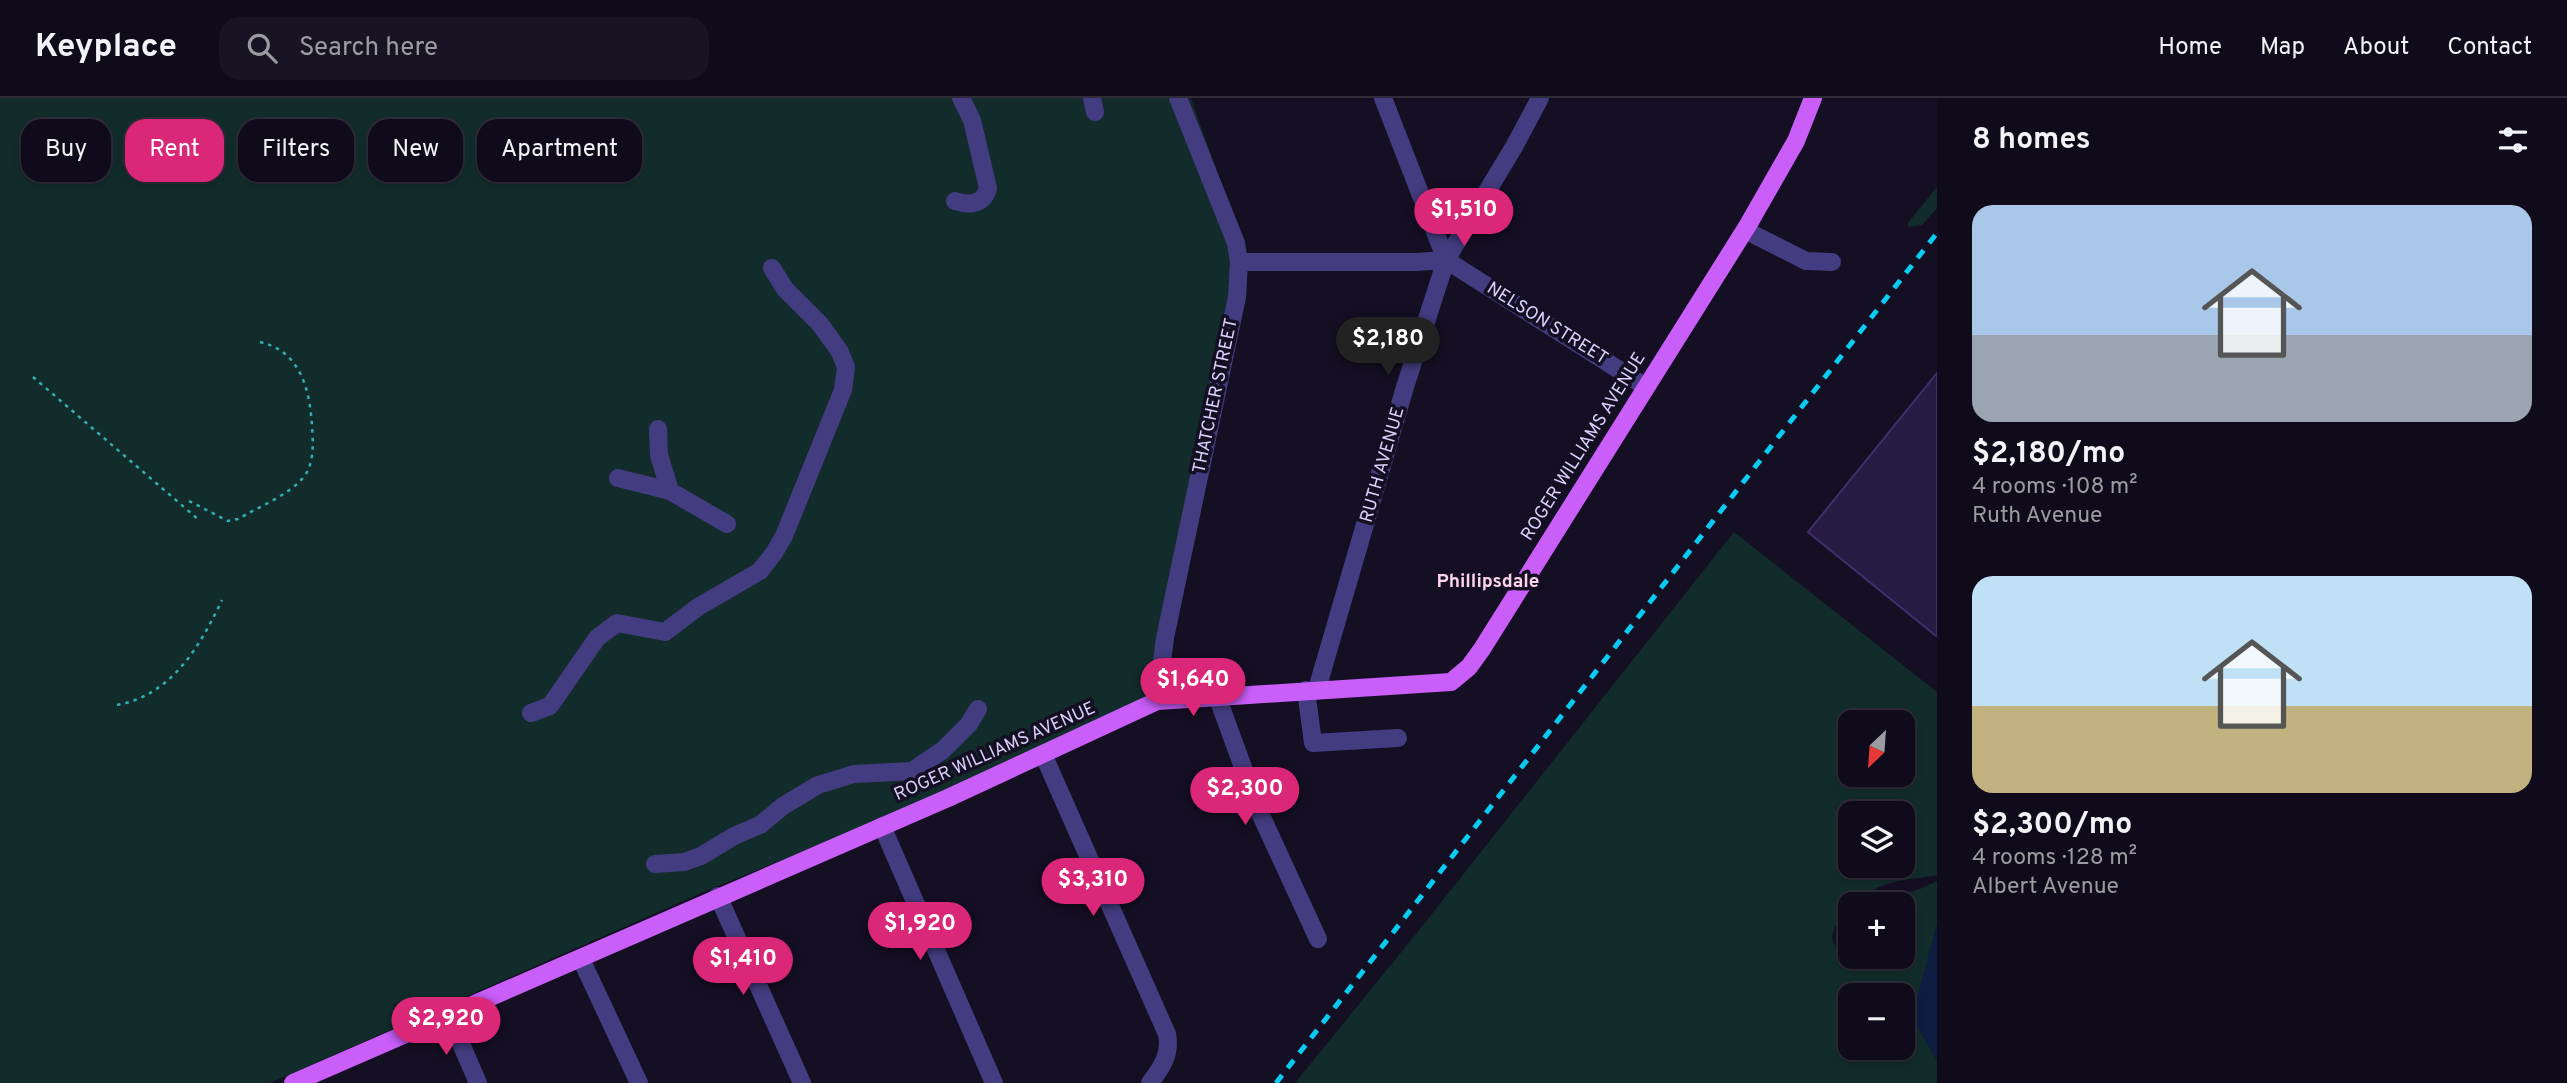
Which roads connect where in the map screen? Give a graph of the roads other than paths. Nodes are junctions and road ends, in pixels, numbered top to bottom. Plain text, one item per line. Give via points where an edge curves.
1 (961, 98) edge
2 (1178, 98) edge
3 (1383, 98) edge
4 (1540, 98) edge
5 (1813, 98) edge
6 (955, 201) dead end
7 (1745, 230) junction
8 (1446, 260) junction
9 (1239, 262) junction
10 (1832, 262) dead end
11 (772, 268) dead end
12 (1646, 387) junction
13 (658, 429) dead end
14 (618, 478) dead end
15 (670, 491) junction
16 (727, 524) dead end
17 (1312, 689) junction
18 (1217, 696) junction
19 (1157, 701) junction
20 (978, 709) dead end
21 (531, 713) dead end
22 (1398, 738) dead end
23 (1043, 754) junction
24 (882, 826) junction
25 (655, 864) dead end
26 (718, 896) junction
27 (1318, 939) dead end
28 (580, 959) junction
29 (449, 1016) junction
30 (314, 1079) edge
31 (293, 1083) edge
32 (478, 1083) edge
33 (639, 1083) edge
34 (802, 1083) edge
35 (994, 1083) edge
36 (1150, 1083) edge

1 - 6 street via 972,120 988,188 979,201
2 - 9 street, THATCHER STREET via 1228,221
3 - 8 street
4 - 8 street, RUTH AVENUE
5 - 7 main road, ROGER WILLIAMS AVENUE via 1781,170
7 - 10 street via 1806,261
7 - 12 main road, ROGER WILLIAMS AVENUE
8 - 9 street
8 - 12 street, NELSON STREET
8 - 17 street, RUTH AVENUE
9 - 19 street, THATCHER STREET via 1237,297 1165,638
11 - 21 street via 785,289 834,342 846,368 844,390 784,536 760,571 665,632 617,622 597,638 550,706
12 - 17 main road, ROGER WILLIAMS AVENUE via 1489,638 1461,675 1440,684
13 - 15 street via 659,454
14 - 15 street
15 - 16 street
17 - 18 main road, ROGER WILLIAMS AVENUE
17 - 22 street via 1313,743
18 - 19 main road, ROGER WILLIAMS AVENUE
18 - 27 street via 1259,811
19 - 23 main road, ROGER WILLIAMS AVENUE
20 - 25 street via 970,724 943,750 912,771 863,773 818,785 761,825 701,856
23 - 24 main road, ROGER WILLIAMS AVENUE
23 - 36 street via 1167,1034 1166,1059
24 - 26 main road, ROGER WILLIAMS AVENUE
24 - 35 street
26 - 28 main road, ROGER WILLIAMS AVENUE
26 - 34 street
28 - 29 main road, ROGER WILLIAMS AVENUE
28 - 33 street
29 - 30 main road, ROGER WILLIAMS AVENUE
29 - 32 street
30 - 31 main road, ROGER WILLIAMS AVENUE

